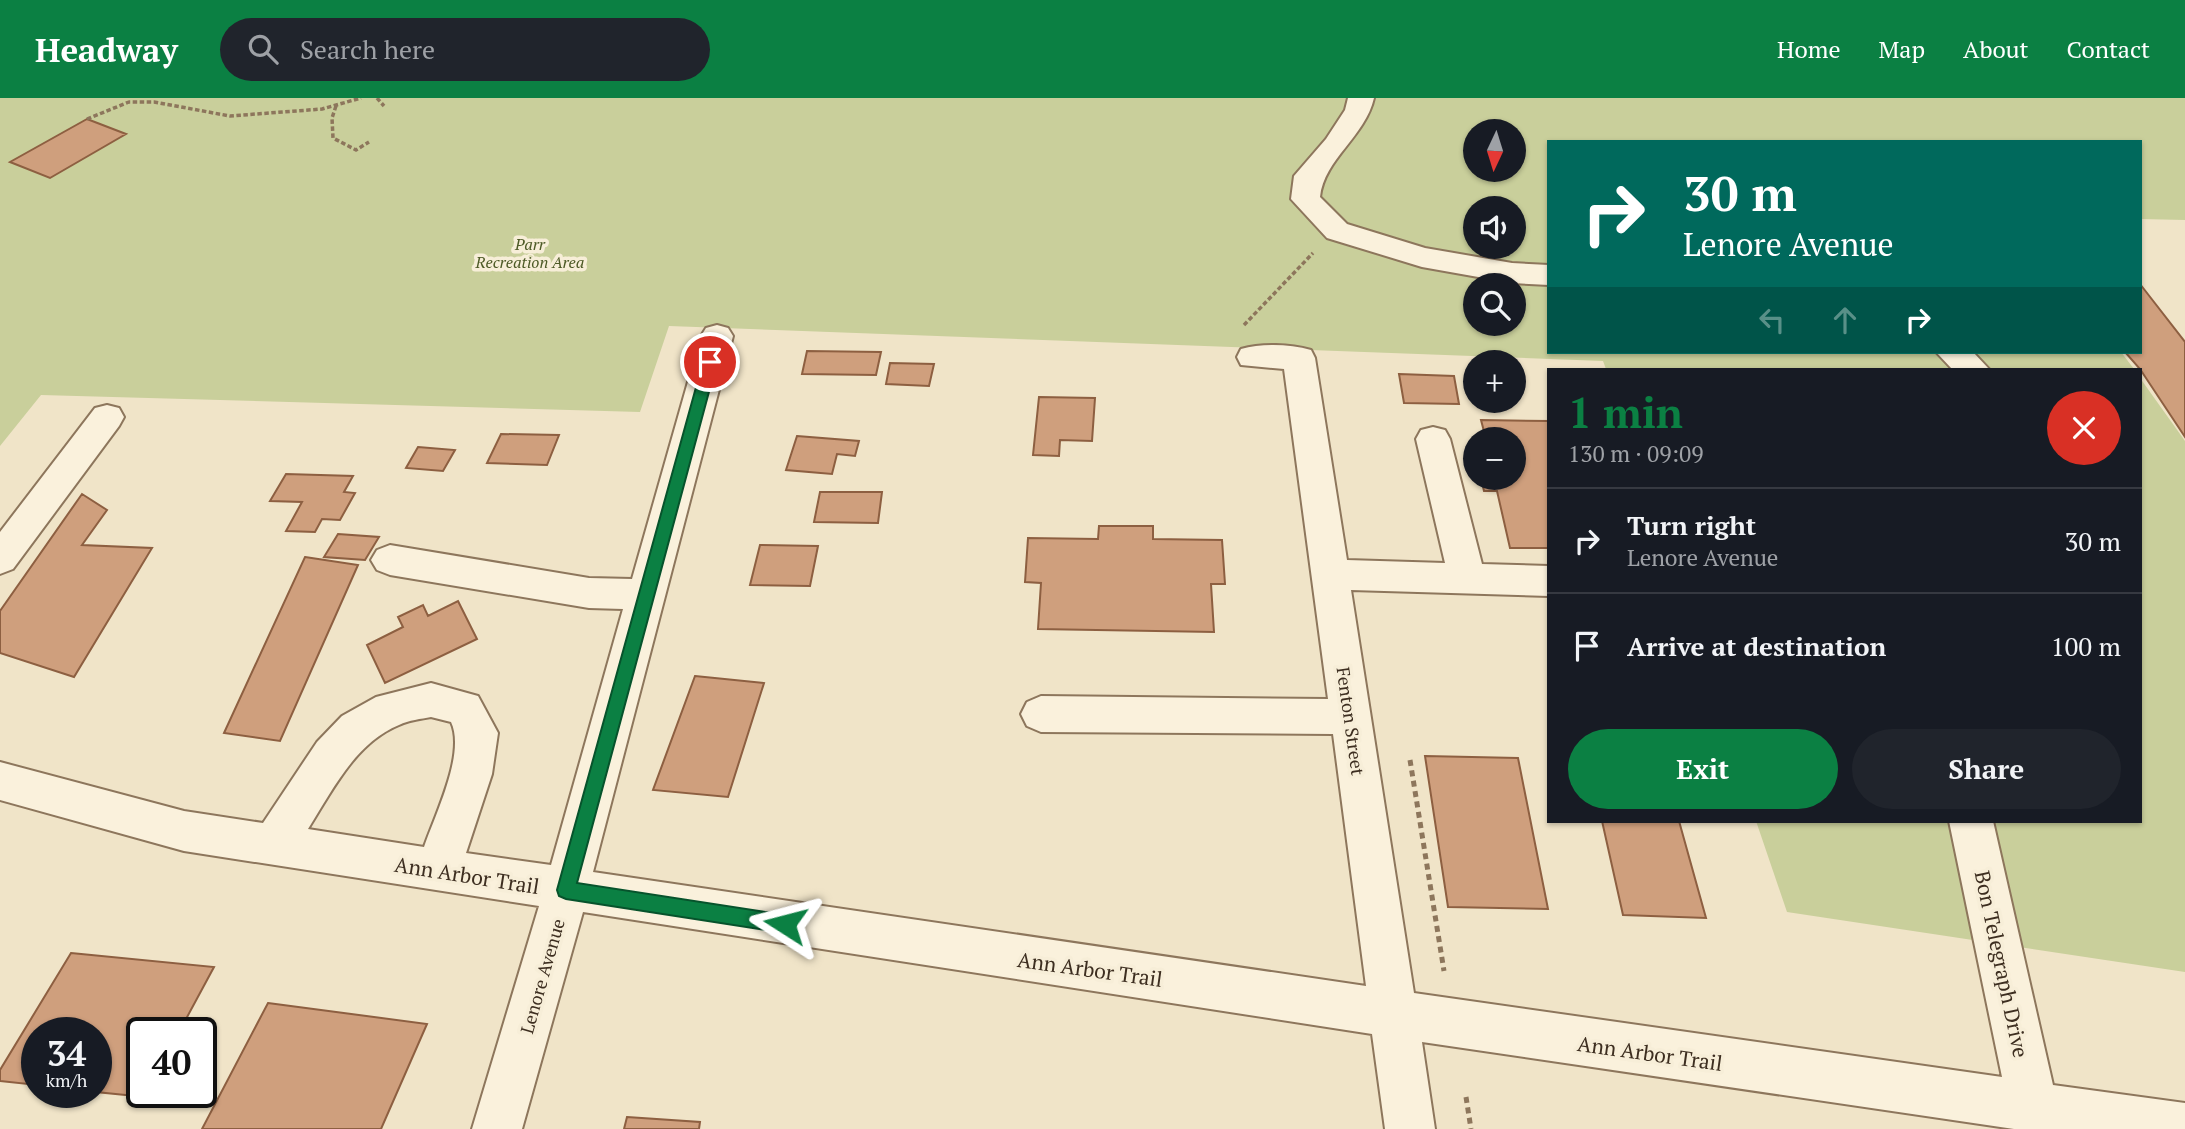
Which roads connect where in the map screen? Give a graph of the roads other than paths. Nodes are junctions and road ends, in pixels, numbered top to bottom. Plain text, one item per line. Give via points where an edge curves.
1 (1361, 98) edge
2 (1547, 275) edge
3 (717, 336) dead end
4 (1954, 354) edge
5 (1253, 357) road end
6 (1972, 368) edge
7 (107, 417) dead end
8 (1433, 439) dead end
9 (14, 518) edge
10 (0, 559) edge
11 (390, 560) dead end
12 (1331, 575) junction
13 (1467, 578) junction
14 (1547, 581) edge
15 (646, 594) junction
16 (1041, 714) dead end
17 (1351, 717) junction
18 (0, 781) edge
19 (1971, 823) edge
20 (274, 844) junction
21 (438, 870) junction
22 (566, 890) junction
23 (1393, 1014) junction
24 (2033, 1107) junction
25 (2185, 1128) edge
26 (497, 1129) edge
27 (1410, 1129) edge

1 - 2 street via 1337,144 1308,176 1305,199 1337,231 1422,257
3 - 15 street, Lenore Avenue
4 - 6 street
5 - 12 street, Fenton Street via 1299,358
7 - 9 street
8 - 13 street
9 - 10 street
11 - 15 street via 589,593
12 - 13 street
12 - 17 street, Fenton Street
13 - 14 street
15 - 22 street, Lenore Avenue
16 - 17 street
17 - 23 street, Fenton Street
18 - 20 street, Ann Arbor Trail via 184,831
19 - 24 street, Bon Telegraph Drive
20 - 21 street, Ann Arbor Trail
20 - 21 street via 331,755 357,729 390,709 431,700 464,708 477,733 471,775
21 - 22 street, Ann Arbor Trail
22 - 23 street, Ann Arbor Trail
22 - 26 street, Lenore Avenue
23 - 24 street, Ann Arbor Trail
23 - 27 street, Fenton Street
24 - 25 street, Ann Arbor Trail

